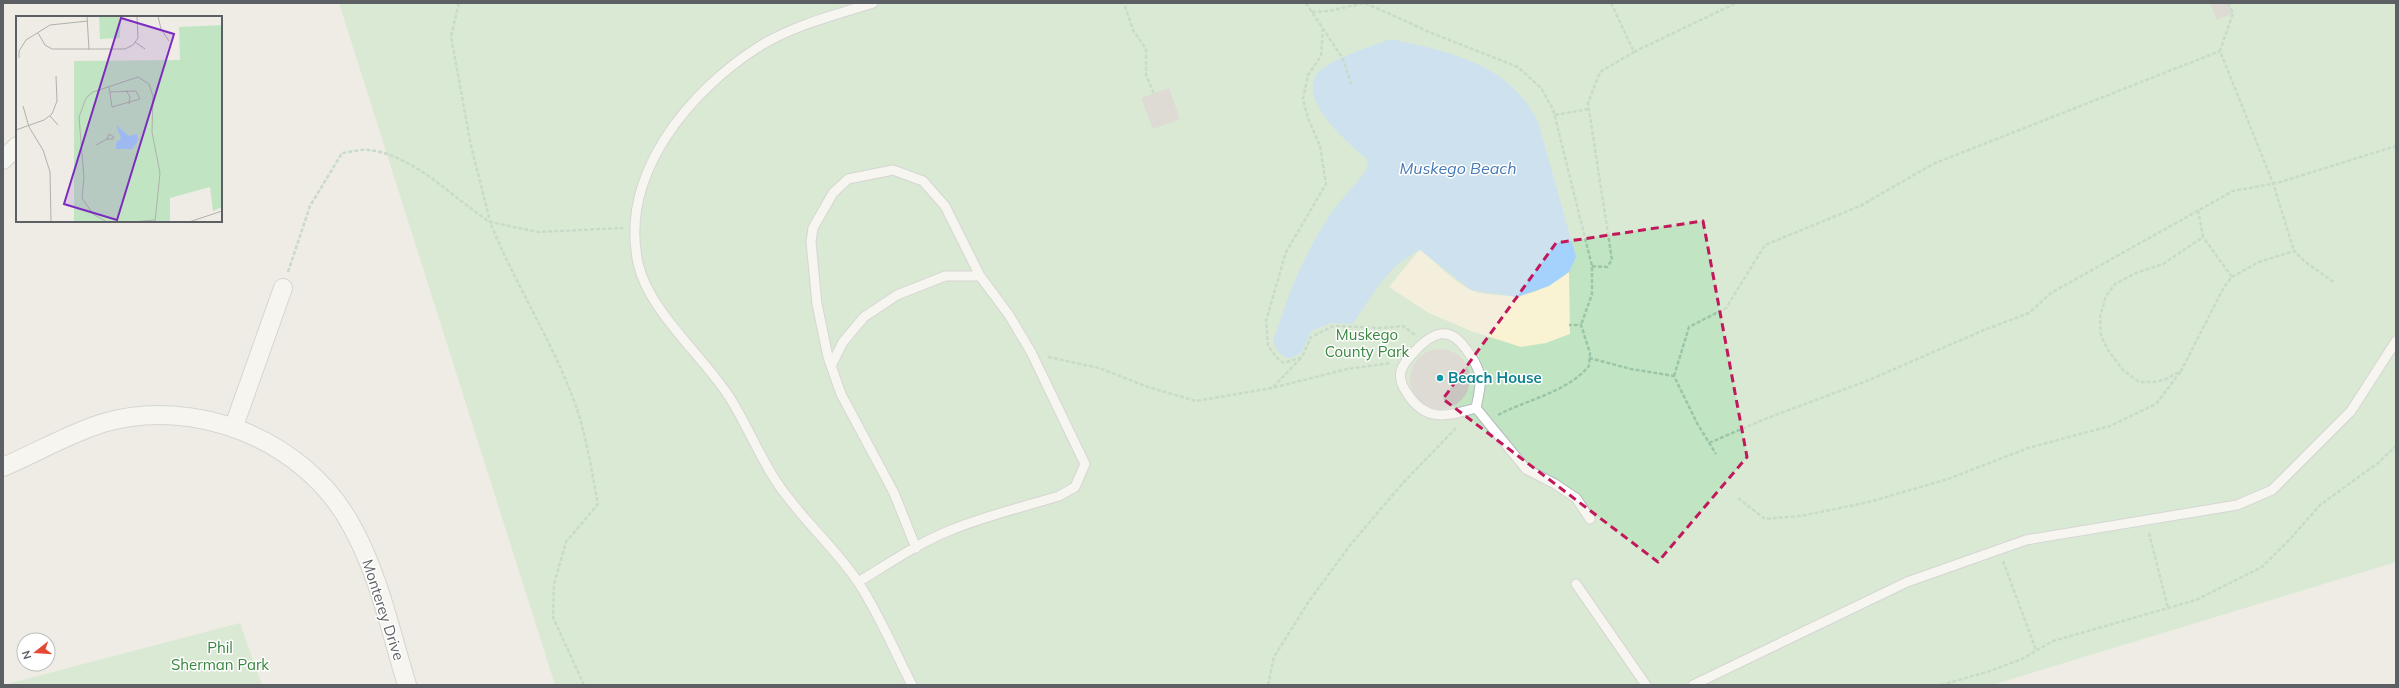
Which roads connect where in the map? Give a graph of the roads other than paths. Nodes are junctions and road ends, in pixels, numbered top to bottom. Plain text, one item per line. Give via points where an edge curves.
1 (873, 3) edge
2 (16, 147) edge
3 (3, 160) edge
4 (980, 276) junction
5 (283, 288) road end
6 (2396, 341) edge
7 (831, 366) junction
8 (1476, 408) junction
9 (234, 426) junction
10 (3, 467) edge
11 (1590, 519) dead end
12 (916, 548) junction
13 (858, 582) junction
14 (1576, 584) dead end
15 (407, 685) edge
16 (912, 685) edge
17 (1646, 685) edge
18 (1694, 685) edge

1 - 13 lane via 810,23 761,45 718,76 676,121 651,164 639,199 635,227 638,264 653,300 728,395 777,482
2 - 3 street
4 - 7 lane via 946,276 897,295 864,316 843,342
4 - 7 lane via 945,206 923,180 893,170 848,179 833,193 813,228 811,242 817,304
4 - 12 lane via 1032,352 1085,464 1075,487 1059,496 951,530
5 - 9 street
6 - 18 lane via 2351,411 2272,490 2237,505 2026,540 1907,582
7 - 12 lane via 841,394 894,493
8 - 8 lane via 1481,387 1481,370 1460,340 1451,334 1438,333 1424,341 1401,370 1400,381 1416,407 1432,415
8 - 11 lane via 1526,469 1576,498
9 - 10 street, Monterey Drive via 172,415 127,418 80,431
9 - 15 street, Monterey Drive via 291,459 315,478 338,504 350,522 372,568
12 - 13 lane
13 - 16 lane
14 - 17 lane

